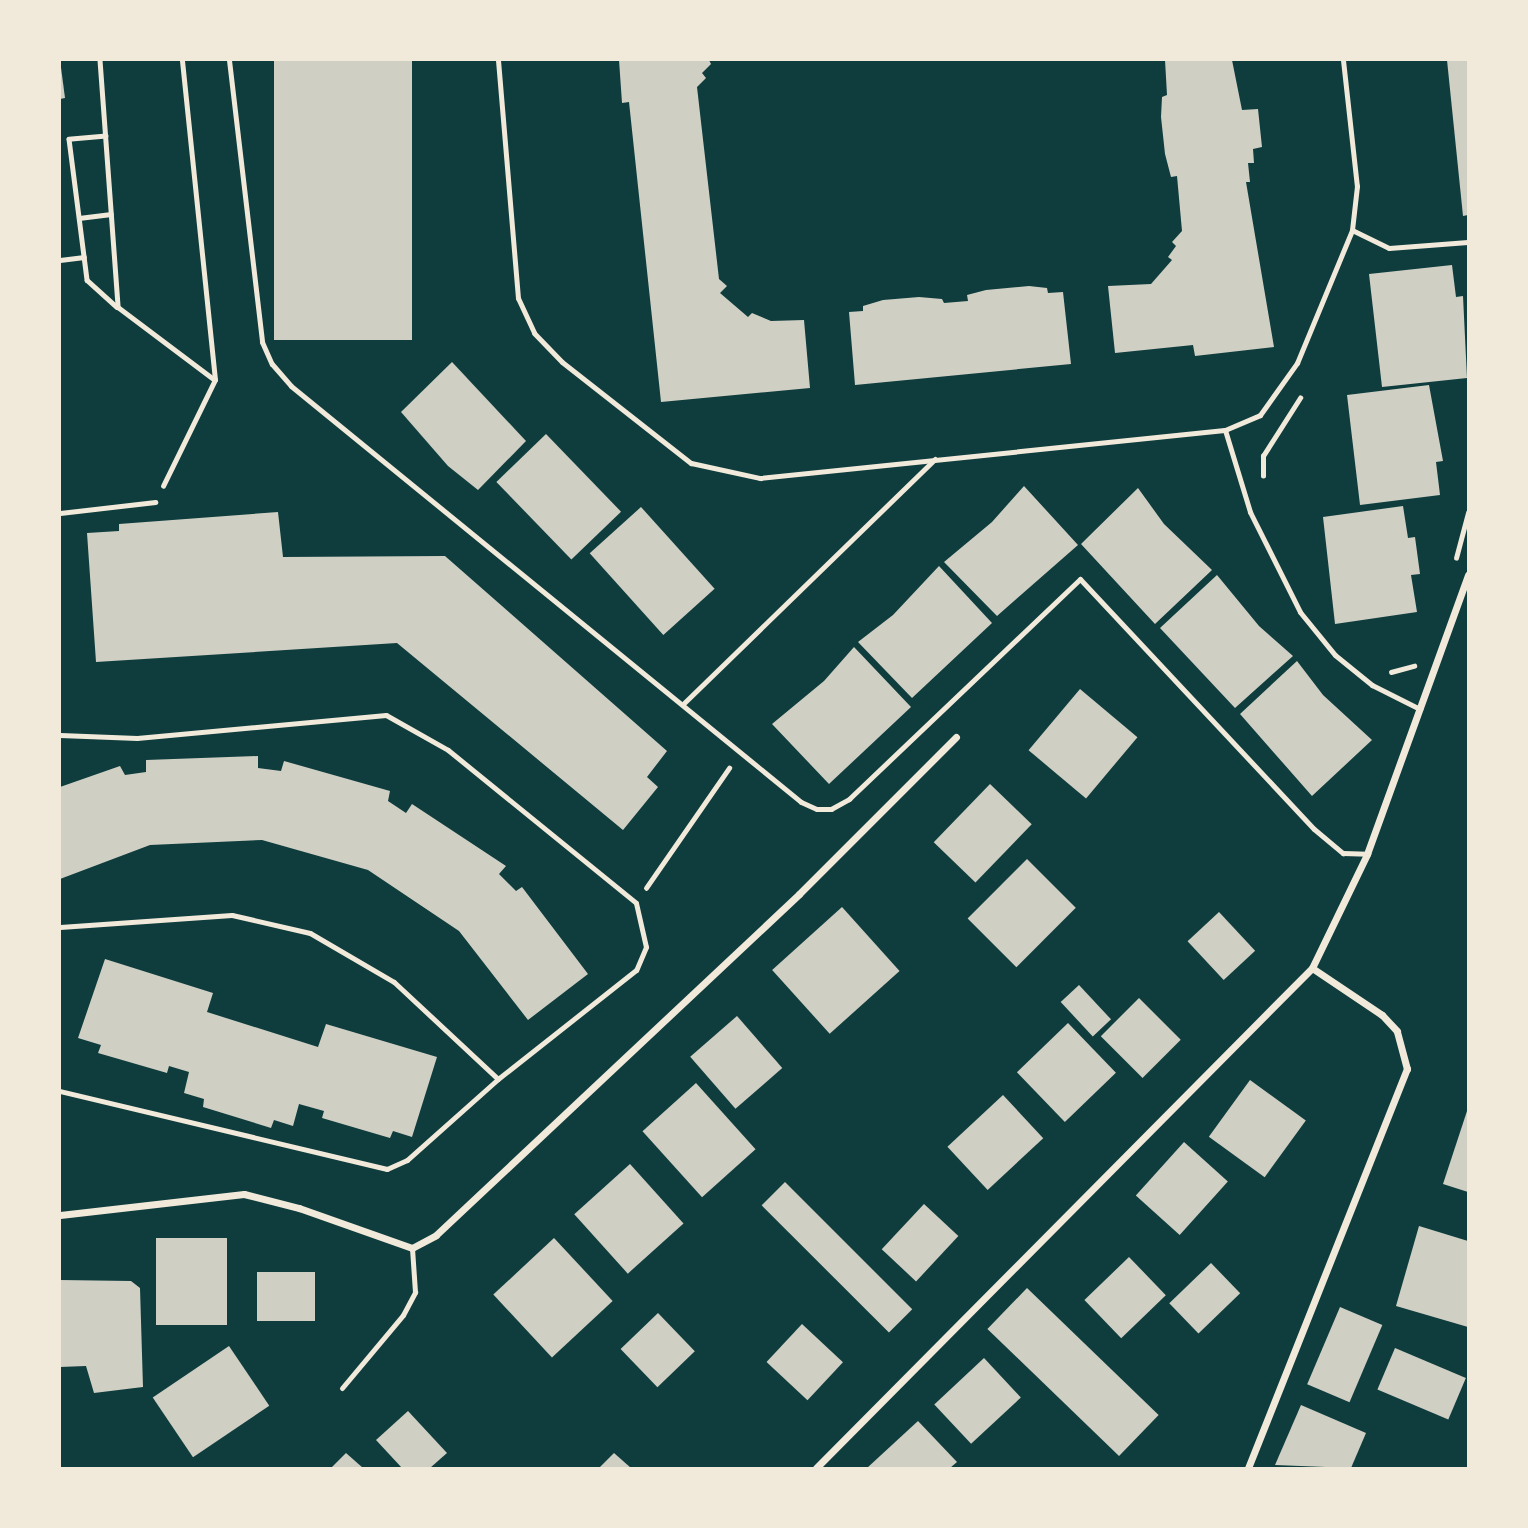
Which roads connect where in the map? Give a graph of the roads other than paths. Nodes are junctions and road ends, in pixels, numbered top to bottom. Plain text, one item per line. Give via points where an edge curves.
1 (229, 60) edge
2 (498, 60) edge
3 (1343, 60) edge
4 (1352, 230) junction
5 (1468, 242) edge
6 (1225, 430) junction
7 (935, 459) junction
8 (155, 502) road end
9 (60, 513) edge
10 (1468, 575) edge
11 (684, 703) junction
12 (1422, 710) junction
13 (60, 735) edge
14 (956, 737) dead end
15 (1367, 854) junction
16 (60, 927) edge
17 (1312, 968) junction
18 (498, 1079) junction
19 (60, 1091) edge
20 (60, 1215) edge
21 (412, 1248) junction
22 (342, 1388) dead end
23 (816, 1468) edge
24 (1248, 1468) edge

1 - 11 lane via 262,342 272,364 291,386
2 - 7 lane via 518,298 534,333 562,362 691,463 760,478
3 - 4 lane via 1357,186
4 - 5 lane via 1389,248
4 - 6 lane via 1297,363 1260,415
6 - 7 lane
6 - 12 lane via 1250,512 1300,612 1335,655 1372,685
7 - 11 lane
8 - 9 lane
10 - 12 street
11 - 15 lane via 800,802 831,809 849,799 1080,579 1314,829 1343,853
12 - 15 street
13 - 18 lane via 136,738 386,715 448,750 636,903 646,947 636,970
14 - 21 street via 799,894 463,1212
15 - 17 street
16 - 18 lane via 232,915 310,933 394,982
17 - 23 street
17 - 24 street via 1397,1031 1407,1069
18 - 19 lane via 407,1160 387,1169
20 - 21 street via 244,1194 299,1208
21 - 22 lane via 415,1292 404,1315

